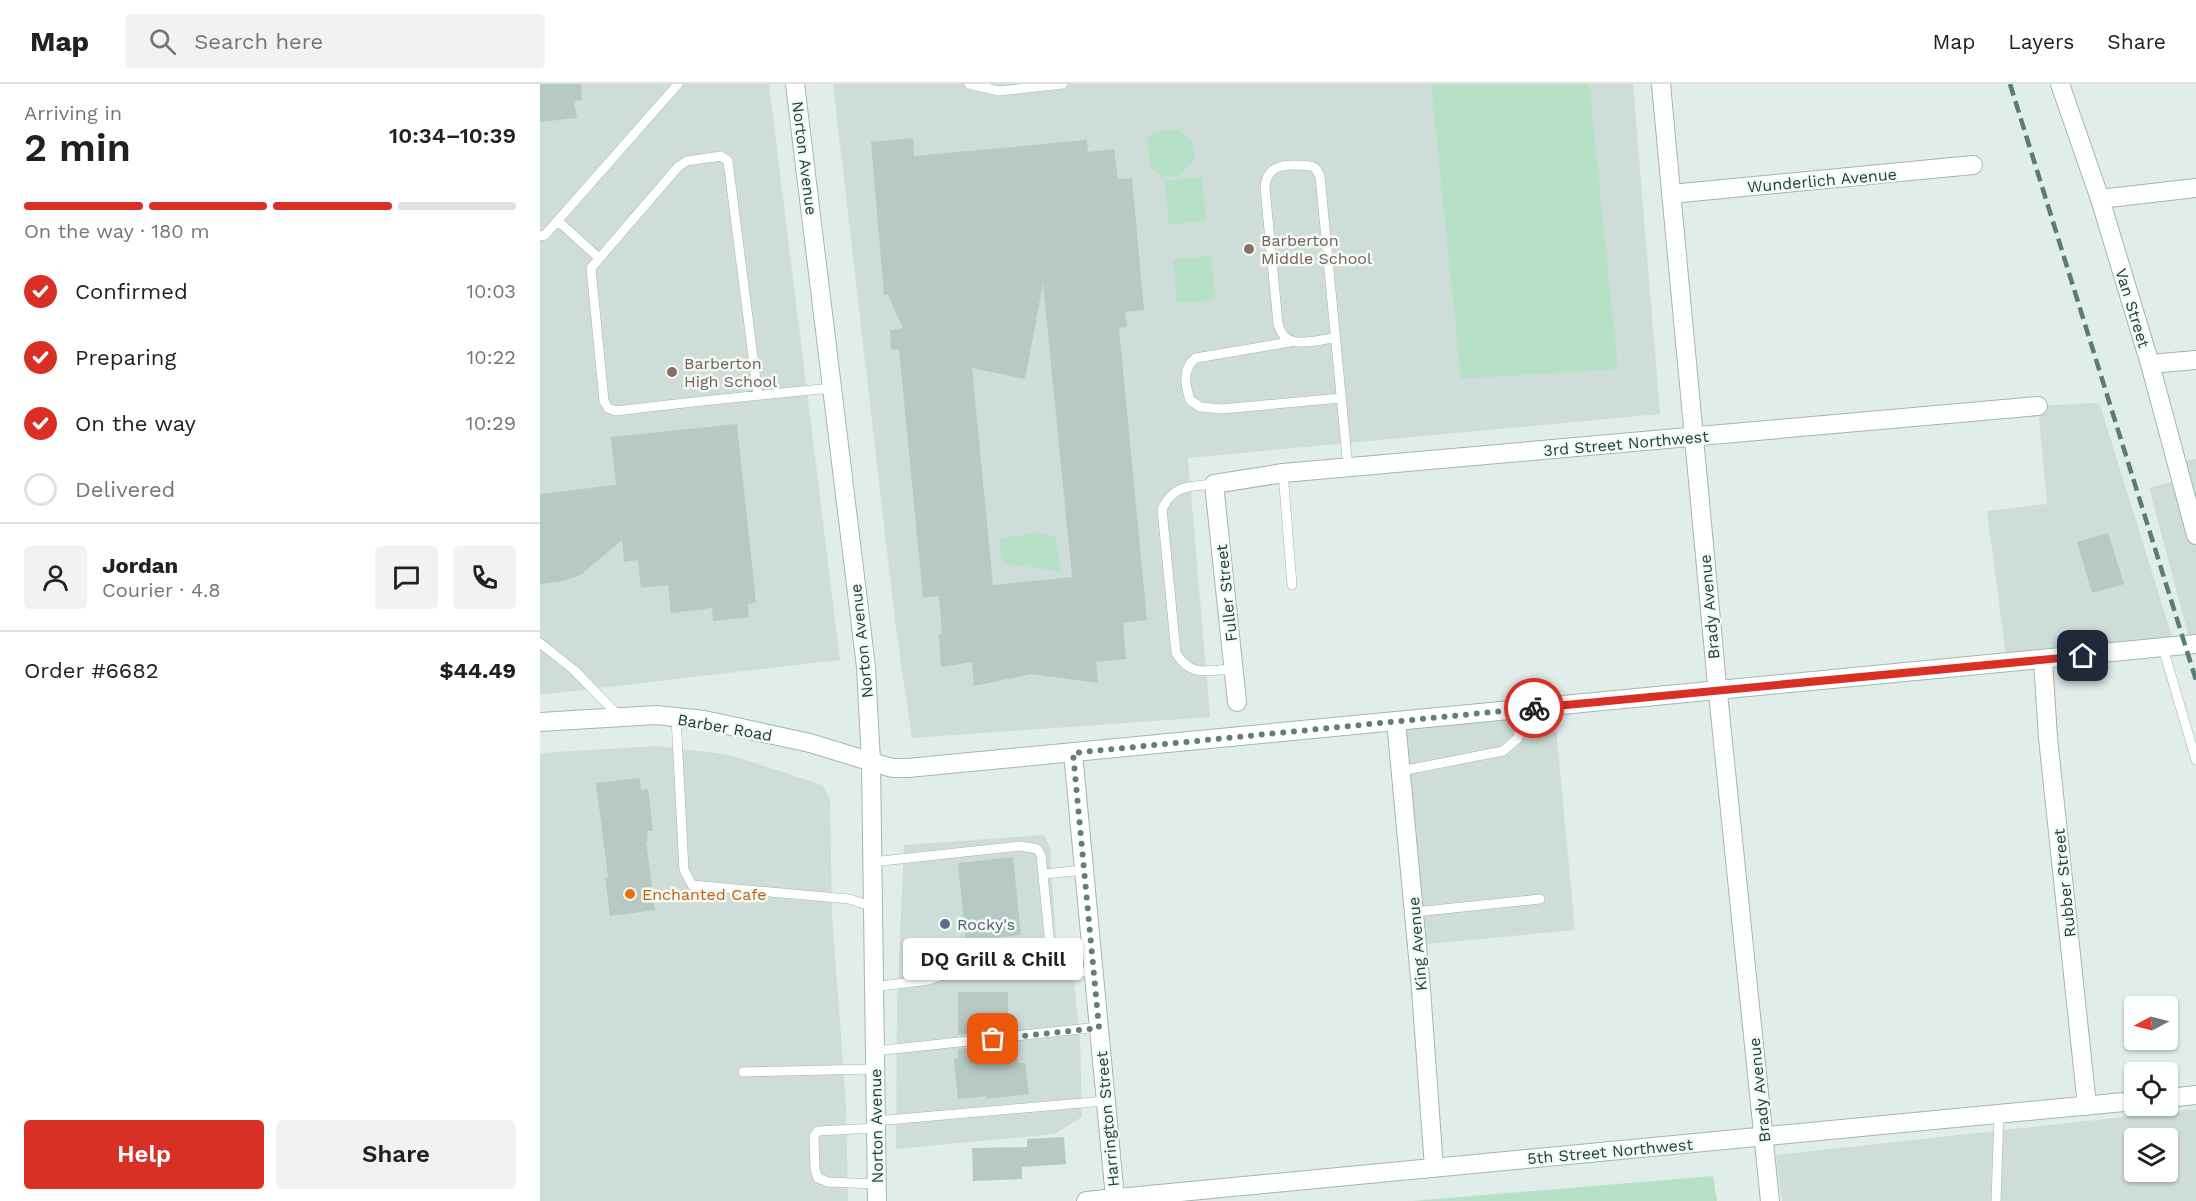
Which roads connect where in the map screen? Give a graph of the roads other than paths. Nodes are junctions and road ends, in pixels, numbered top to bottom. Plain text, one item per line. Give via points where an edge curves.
1 (678, 84) edge
2 (795, 84) edge
3 (969, 84) edge
4 (1063, 84) edge
5 (1661, 84) edge
6 (2060, 84) edge
7 (1973, 165) dead end
8 (2196, 188) edge
9 (1671, 194) junction
10 (2100, 199) junction
11 (558, 221) junction
12 (540, 236) edge
13 (598, 258) junction
14 (1335, 338) junction
15 (1290, 342) junction
16 (2196, 360) edge
17 (2150, 364) junction
18 (833, 388) junction
19 (758, 396) junction
20 (1341, 398) junction
21 (2038, 406) dead end
22 (1693, 437) junction
23 (1348, 468) junction
24 (1283, 473) junction
25 (1214, 484) junction
26 (2196, 535) edge
27 (1292, 585) dead end
28 (540, 643) edge
29 (2196, 644) edge
30 (2163, 648) junction
31 (2043, 660) junction
32 (1234, 669) junction
33 (1717, 691) junction
34 (1238, 702) dead end
35 (1520, 710) junction
36 (619, 716) junction
37 (676, 717) junction
38 (1396, 721) junction
39 (540, 722) edge
40 (1073, 753) junction
41 (2196, 760) edge
42 (871, 762) junction
43 (1401, 771) junction
44 (872, 862) junction
45 (1084, 870) junction
46 (1043, 874) junction
47 (1540, 899) dead end
48 (874, 907) junction
49 (1414, 912) junction
50 (1093, 971) junction
51 (1053, 975) junction
52 (873, 987) junction
53 (1099, 1028) junction
54 (875, 1060) junction
55 (743, 1072) dead end
56 (2196, 1095) edge
57 (2178, 1097) edge
58 (1106, 1101) junction
59 (2124, 1102) edge
60 (2087, 1106) junction
61 (1999, 1114) junction
62 (876, 1124) junction
63 (1764, 1137) junction
64 (1434, 1168) junction
65 (877, 1192) edge
66 (1115, 1198) junction
67 (1086, 1201) edge
68 (1770, 1201) edge
69 (1996, 1201) edge

1 - 11 lane
2 - 18 street, Norton Avenue
3 - 4 lane via 999,91
5 - 9 street, Brady Avenue
6 - 10 street, Van Street
7 - 9 street, Wunderlich Avenue
8 - 10 street
9 - 22 street, Brady Avenue
10 - 17 street, Van Street
11 - 12 lane
11 - 13 lane
13 - 19 lane via 590,273 604,401 608,408 616,411
13 - 19 lane via 678,167 687,161 721,156 728,161
14 - 15 lane
14 - 15 lane via 1320,176 1311,166 1287,166 1269,172 1265,188 1278,324 1280,333
14 - 20 lane
15 - 20 lane via 1189,362 1185,375 1190,400 1200,407 1222,409
16 - 17 street
17 - 26 street, Van Street
18 - 19 lane
18 - 42 street, Norton Avenue via 866,667
20 - 23 lane
21 - 22 street, 3rd Street Northwest
22 - 23 street, 3rd Street Northwest
22 - 33 street, Brady Avenue
23 - 24 street, 3rd Street Northwest
24 - 25 street, 3rd Street Northwest
24 - 27 lane
25 - 32 street, Fuller Street
25 - 32 lane via 1181,488 1168,496 1162,509 1176,653 1183,665 1193,671
28 - 36 lane
29 - 30 street, Barber Road
30 - 31 street, Barber Road
30 - 41 lane
31 - 33 street, Barber Road
31 - 60 street, Rubber Street
32 - 34 street, Fuller Street
33 - 35 street, Barber Road
33 - 63 street, Brady Avenue
35 - 38 street, Barber Road
35 - 43 lane via 1518,738 1503,751
36 - 37 street, Barber Road
36 - 39 street, Barber Road
37 - 42 street, Barber Road via 810,743
37 - 48 lane via 684,870 692,885 849,899
38 - 40 street, Barber Road
38 - 43 street, King Avenue
40 - 42 street, Barber Road via 908,768
40 - 45 street, Harrington Street
42 - 44 street, Norton Avenue
43 - 49 street, King Avenue
44 - 46 lane via 1021,846 1037,849
44 - 48 street, Norton Avenue
45 - 46 lane
45 - 50 street, Harrington Street
46 - 51 lane
47 - 49 lane
48 - 52 street, Norton Avenue
49 - 64 street, King Avenue
50 - 51 lane
50 - 53 street, Harrington Street
51 - 52 lane via 1024,964 960,969 928,980
52 - 54 street, Norton Avenue
53 - 54 lane
53 - 58 street, Harrington Street
54 - 55 lane
54 - 62 street, Norton Avenue
56 - 57 street
58 - 62 lane
58 - 66 street, Harrington Street
59 - 60 street, 5th Street Northwest
60 - 61 street, 5th Street Northwest
61 - 63 street, 5th Street Northwest
61 - 69 lane
62 - 65 street, Norton Avenue
62 - 65 lane via 818,1131 814,1136 818,1178
63 - 64 street, 5th Street Northwest
63 - 68 street, Brady Avenue
64 - 66 street, 5th Street Northwest
66 - 67 street, 5th Street Northwest

